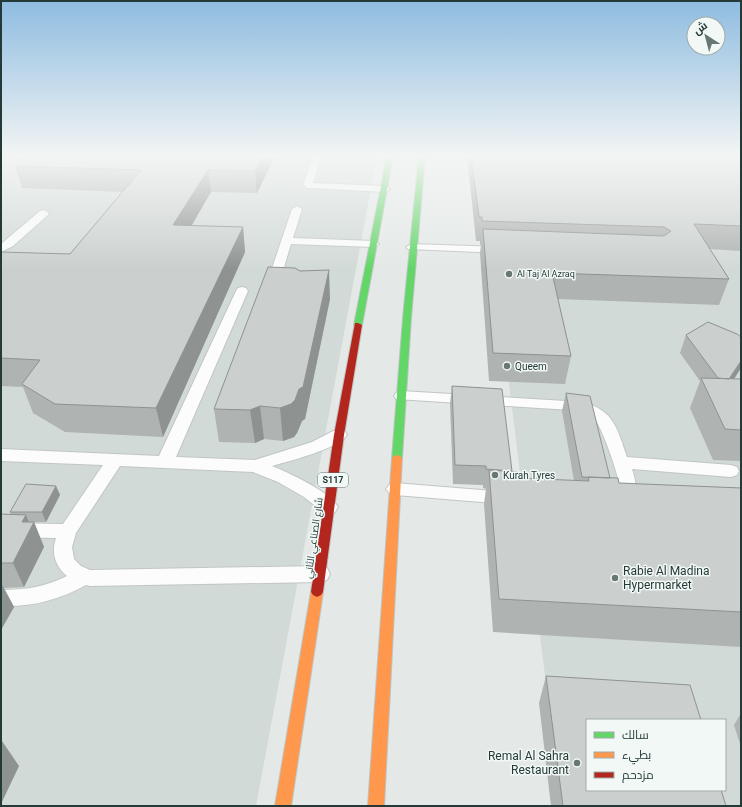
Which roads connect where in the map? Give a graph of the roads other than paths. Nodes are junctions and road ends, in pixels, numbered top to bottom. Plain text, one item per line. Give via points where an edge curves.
1 (384, 194) edge
2 (418, 194) edge
3 (298, 209) dead end
4 (44, 213) dead end
5 (287, 241) junction
6 (374, 244) junction
7 (412, 247) junction
8 (1, 249) edge
9 (511, 251) edge
10 (275, 277) edge
11 (242, 291) dead end
12 (401, 396) junction
13 (339, 435) junction
14 (1, 455) edge
15 (116, 459) junction
16 (165, 462) junction
17 (620, 462) junction
18 (255, 466) junction
19 (731, 471) dead end
20 (395, 489) junction
21 (519, 499) edge
22 (604, 505) edge
23 (329, 507) junction
24 (1, 530) edge
25 (68, 531) junction
26 (320, 574) junction
27 (84, 576) junction
28 (1, 598) edge
29 (283, 806) edge
30 (376, 806) edge

1 - 6 main road, شارع الصناعي الثاني / S117
2 - 7 main road
3 - 5 lane
4 - 8 lane
5 - 6 lane
5 - 10 lane
6 - 13 main road, شارع الصناعي الثاني / S117
7 - 9 lane
7 - 12 main road
11 - 16 lane
12 - 17 lane via 587,408 605,420
12 - 20 main road
13 - 18 lane via 318,446
13 - 23 main road, شارع الصناعي الثاني / S117
14 - 15 lane
15 - 16 lane
15 - 25 lane
16 - 18 lane
17 - 19 lane
17 - 22 lane via 628,486 627,492 617,502
18 - 23 lane via 284,478
20 - 21 lane
20 - 30 main road
23 - 26 main road, شارع الصناعي الثاني / S117
24 - 25 lane
25 - 27 lane via 63,542 62,553 65,563 72,571
26 - 27 lane via 90,578
26 - 29 main road, شارع الصناعي الثاني / S117
27 - 28 lane via 41,596

